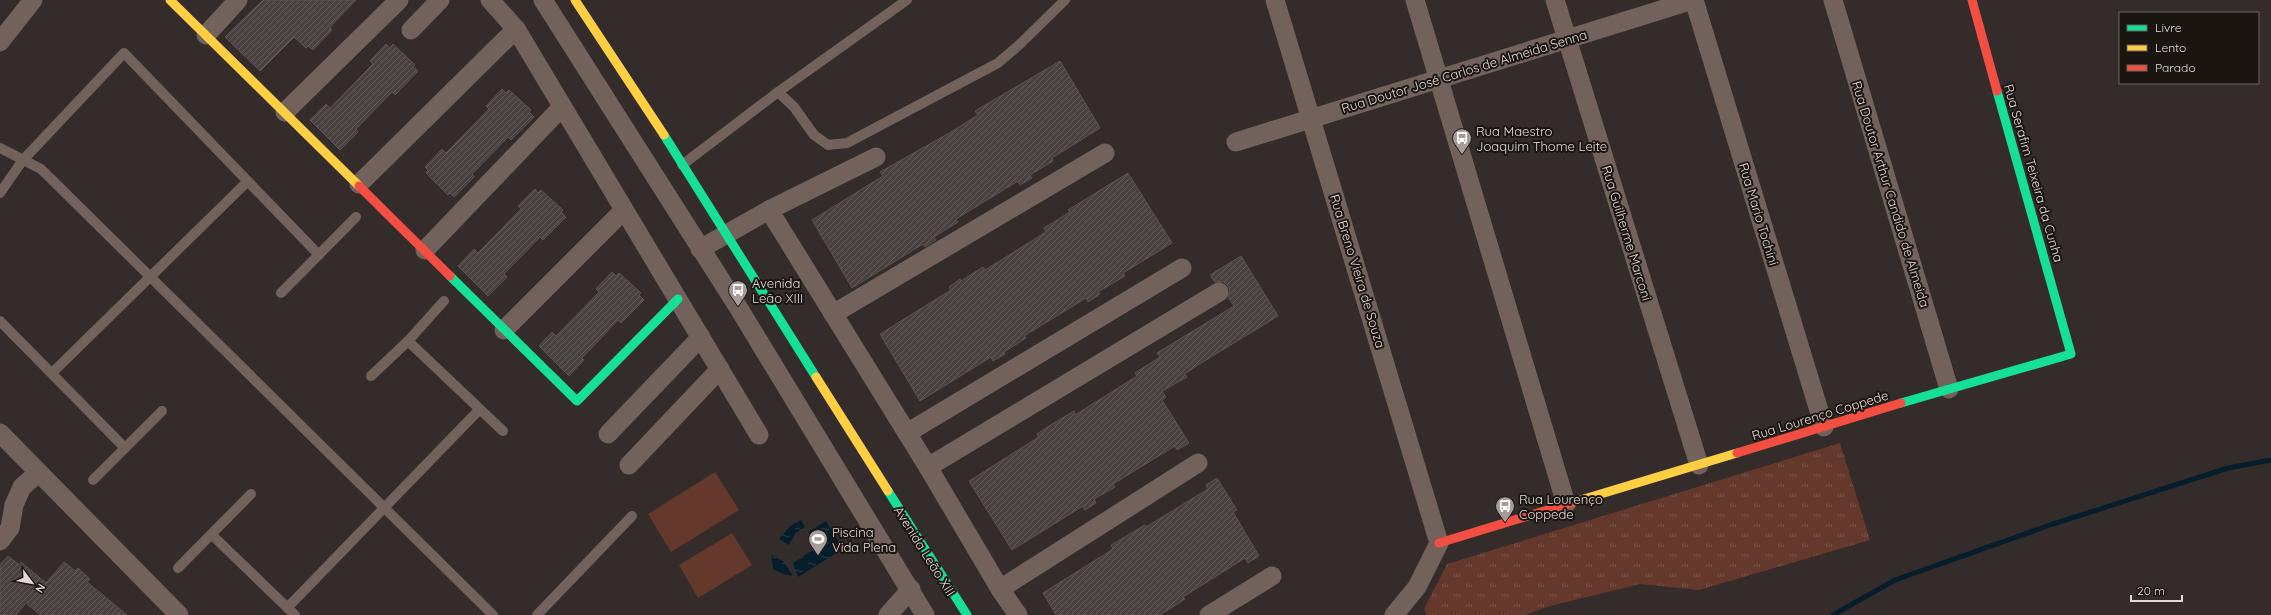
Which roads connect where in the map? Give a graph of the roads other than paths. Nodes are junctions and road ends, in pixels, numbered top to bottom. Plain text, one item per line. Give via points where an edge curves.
1 (33, 0) edge
2 (170, 0) edge
3 (238, 0) edge
4 (399, 0) edge
5 (440, 0) edge
6 (490, 0) edge
7 (543, 0) edge
8 (575, 0) edge
9 (907, 0) edge
10 (1065, 0) edge
11 (1275, 0) edge
12 (1415, 0) edge
13 (1555, 0) edge
14 (1693, 0) edge
15 (1833, 0) edge
16 (1972, 0) edge
17 (516, 29) junction
18 (411, 30) dead end
19 (206, 35) junction
20 (1568, 39) junction
21 (0, 42) edge
22 (1439, 79) junction
23 (778, 92) junction
24 (562, 107) junction
25 (285, 112) junction
26 (1312, 119) junction
27 (1236, 142) dead end
28 (0, 148) edge
29 (1105, 153) dead end
30 (876, 157) dead end
31 (23, 160) junction
32 (682, 165) junction
33 (247, 182) junction
34 (359, 184) junction
35 (0, 193) edge
36 (624, 210) junction
37 (769, 210) junction
38 (356, 218) dead end
39 (727, 234) junction
40 (700, 249) junction
41 (425, 250) junction
42 (319, 254) junction
43 (1182, 268) dead end
44 (150, 279) junction
45 (1219, 292) dead end
46 (281, 293) dead end
47 (678, 299) junction
48 (444, 301) dead end
49 (833, 314) junction
50 (0, 321) edge
51 (504, 330) junction
52 (701, 337) junction
53 (408, 341) junction
54 (2071, 354) joint
55 (720, 369) junction
56 (52, 373) junction
57 (371, 376) dead end
58 (1949, 388) junction
59 (479, 410) junction
60 (162, 411) dead end
61 (1824, 427) junction
62 (503, 431) dead end
63 (0, 432) edge
64 (906, 433) junction
65 (608, 434) dead end
66 (759, 435) dead end
67 (125, 448) junction
68 (1198, 463) dead end
69 (630, 464) dead end
70 (1699, 465) junction
71 (928, 467) junction
72 (38, 473) junction
73 (93, 480) dead end
74 (251, 494) dead end
75 (1566, 504) junction
76 (384, 509) junction
77 (632, 516) dead end
78 (212, 535) junction
79 (0, 541) edge
80 (1439, 543) junction
81 (178, 568) dead end
82 (1272, 576) dead end
83 (911, 589) junction
84 (1000, 590) junction
85 (291, 611) edge
86 (179, 615) edge
87 (493, 615) edge
88 (538, 615) edge
89 (888, 615) edge
90 (925, 615) edge
91 (967, 615) edge
92 (1018, 615) edge
93 (1209, 615) edge
94 (1394, 615) edge

1 - 21 street
2 - 19 street
3 - 19 street
4 - 25 street
5 - 18 street
6 - 17 street
7 - 40 street
8 - 32 street, Avenida Leão XIII
9 - 23 lane
10 - 23 lane via 998,62 847,143 828,145 814,135 794,107
11 - 26 street, Rua Breno Vieira de Souza
12 - 22 street
13 - 20 street, Rua Guilherme Marconi
14 - 20 street, Rua Doutor José Carlos de Almeida Senna
14 - 61 street, Rua Mario Tochini
15 - 58 street, Rua Doutor Arthur Candido de Almeida
16 - 54 street, Rua Serafim Teixeira da Cunha
17 - 24 street
17 - 34 street
19 - 25 street
20 - 22 street, Rua Doutor José Carlos de Almeida Senna
20 - 70 street, Rua Guilherme Marconi
22 - 26 street, Rua Doutor José Carlos de Almeida Senna
22 - 75 street
23 - 32 lane
24 - 36 street
24 - 41 street
25 - 34 street
26 - 27 street, Rua Doutor José Carlos de Almeida Senna
26 - 80 street, Rua Breno Vieira de Souza
28 - 31 lane
29 - 49 street
30 - 37 street
31 - 33 lane via 124,53
31 - 35 lane
31 - 44 lane via 41,169
32 - 39 street, Avenida Leão XIII
33 - 42 lane
33 - 44 lane
34 - 41 street
36 - 47 street
36 - 51 street
37 - 39 street
37 - 49 street
38 - 42 lane
39 - 40 street
39 - 91 street, Avenida Leão XIII
40 - 83 street
41 - 51 street
42 - 46 lane
43 - 64 street
44 - 56 lane
44 - 76 lane
45 - 71 street
47 - 51 street via 577,401
47 - 52 street
48 - 53 lane
49 - 64 street
50 - 56 lane
52 - 55 street
52 - 65 street
53 - 57 lane
53 - 59 lane
54 - 58 street, Rua Lourenço Coppede
55 - 66 street
55 - 69 street
56 - 67 lane
58 - 61 street, Rua Lourenço Coppede
59 - 62 lane
59 - 76 lane
60 - 67 lane
61 - 70 street, Rua Lourenço Coppede
63 - 72 street
64 - 71 street
67 - 73 lane
68 - 84 street
70 - 75 street, Rua Lourenço Coppede
71 - 84 street
72 - 79 street via 22,487 14,505 10,528
72 - 86 street
74 - 78 lane
75 - 80 street, Rua Lourenço Coppede
76 - 85 lane
76 - 87 lane
77 - 88 lane
78 - 81 lane
78 - 85 lane
80 - 94 street via 1417,587
82 - 93 street
83 - 89 street
83 - 90 street
84 - 92 street

